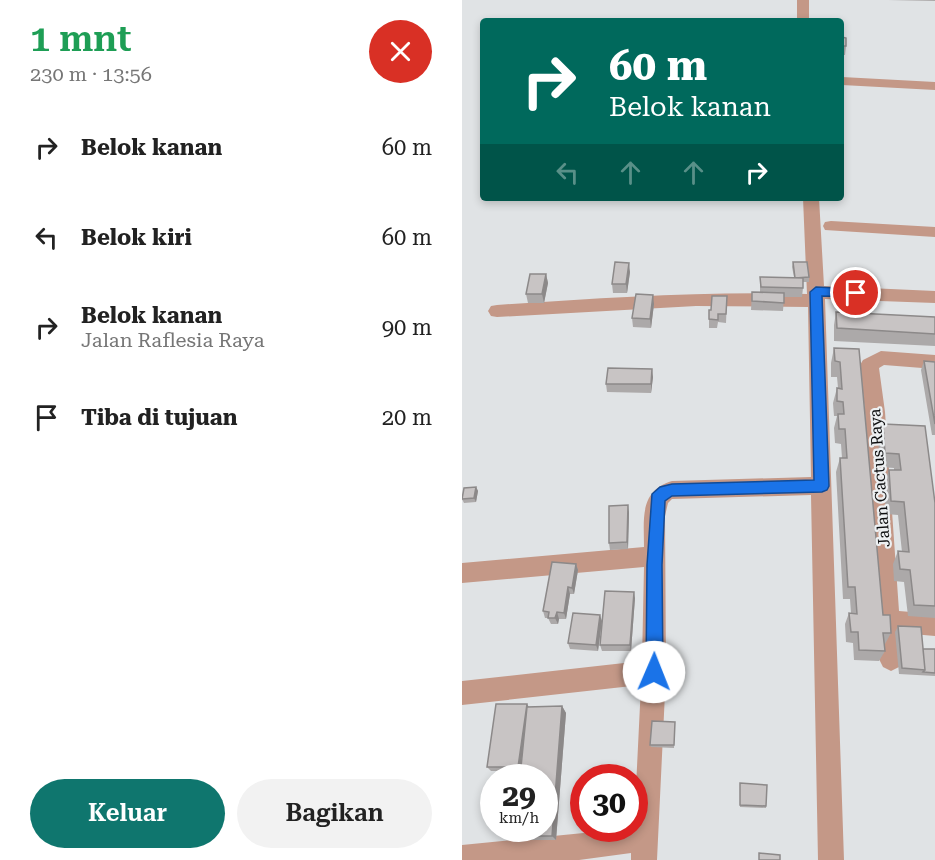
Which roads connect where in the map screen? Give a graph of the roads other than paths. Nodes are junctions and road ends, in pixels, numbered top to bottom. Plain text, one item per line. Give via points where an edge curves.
1 (803, 0) edge
2 (803, 18) edge
3 (844, 81) edge
4 (935, 86) edge
5 (810, 201) edge
6 (831, 226) dead end
7 (935, 232) edge
8 (816, 296) junction
9 (935, 297) edge
10 (497, 311) dead end
11 (935, 362) edge
12 (822, 486) junction
13 (654, 555) junction
14 (462, 573) edge
15 (888, 621) junction
16 (935, 624) edge
17 (891, 660) dead end
18 (654, 672) junction
19 (462, 693) edge
20 (648, 777) edge
21 (626, 842) edge
22 (645, 842) edge
23 (462, 858) edge
24 (644, 860) edge
25 (831, 860) edge

1 - 2 street
3 - 4 street
5 - 8 street
6 - 7 street
8 - 9 street
8 - 10 street via 648,300
8 - 12 street
11 - 15 street, Jalan Cactus Raya via 881,358 869,365
12 - 13 street via 665,492 658,499
12 - 25 street
13 - 14 street
13 - 18 street
15 - 16 street
15 - 17 street, Jalan Cactus Raya
18 - 19 street
18 - 20 street
21 - 23 street
22 - 24 street

